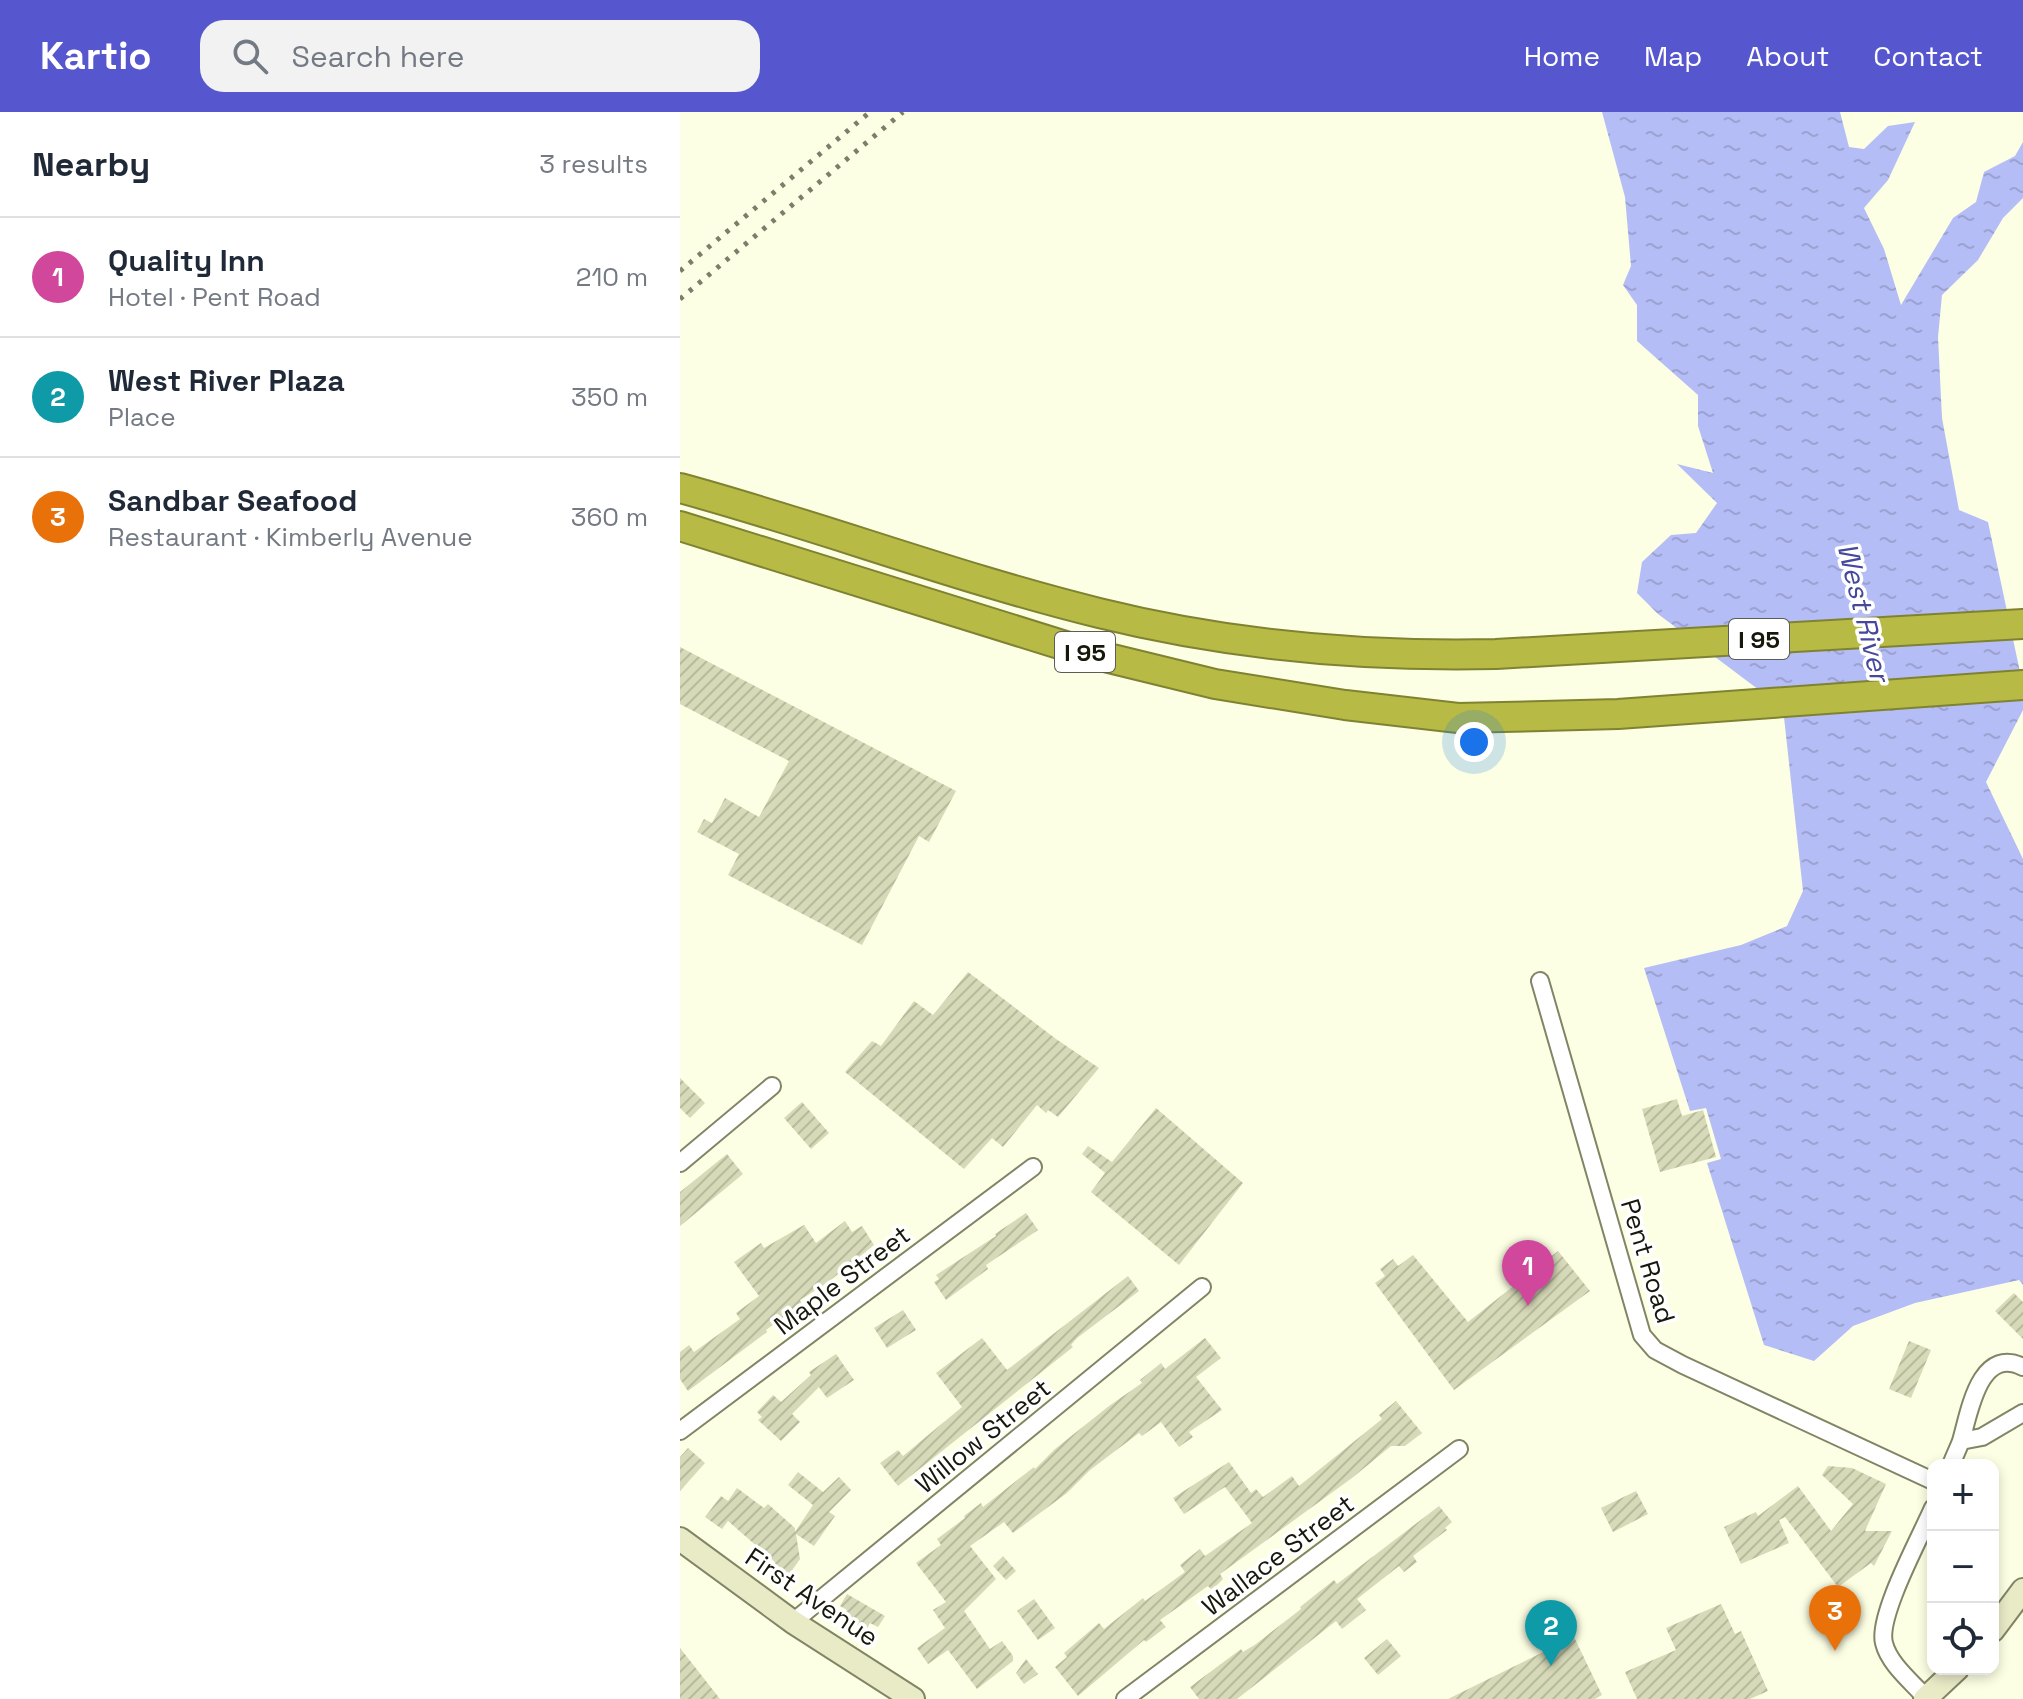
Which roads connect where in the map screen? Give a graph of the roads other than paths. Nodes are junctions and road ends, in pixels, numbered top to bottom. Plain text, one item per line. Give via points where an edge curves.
1 (692, 492) edge
2 (680, 526) edge
3 (2023, 624) edge
4 (2023, 685) edge
5 (1540, 981) dead end
6 (772, 1086) dead end
7 (680, 1163) edge
8 (1033, 1167) dead end
9 (1202, 1287) dead end
10 (2023, 1367) edge
11 (2023, 1413) edge
12 (680, 1431) edge
13 (1961, 1441) junction
14 (1459, 1449) dead end
15 (1954, 1459) edge
16 (1927, 1478) edge
17 (1927, 1521) edge
18 (680, 1539) edge
19 (2023, 1590) edge
20 (793, 1622) junction
21 (1999, 1622) edge
22 (1950, 1675) edge
23 (1925, 1698) edge
24 (913, 1699) edge
25 (1125, 1699) edge

1 - 3 highway, I 95 via 1037,596 1163,627 1295,646 1496,654
2 - 4 highway, I 95 via 1088,653 1215,684 1345,705 1458,718 1618,714
5 - 16 street, Pent Road via 1642,1335 1655,1350 1683,1365
6 - 7 street
8 - 12 street, Maple Street
9 - 20 street, Willow Street
10 - 13 street via 2003,1363 1987,1371 1970,1404
11 - 13 street via 1982,1437
13 - 15 street
14 - 25 street, Wallace Street
17 - 23 street via 1889,1606 1883,1636 1889,1655
18 - 20 main road, First Avenue
19 - 21 main road
20 - 24 main road, First Avenue
22 - 23 main road

